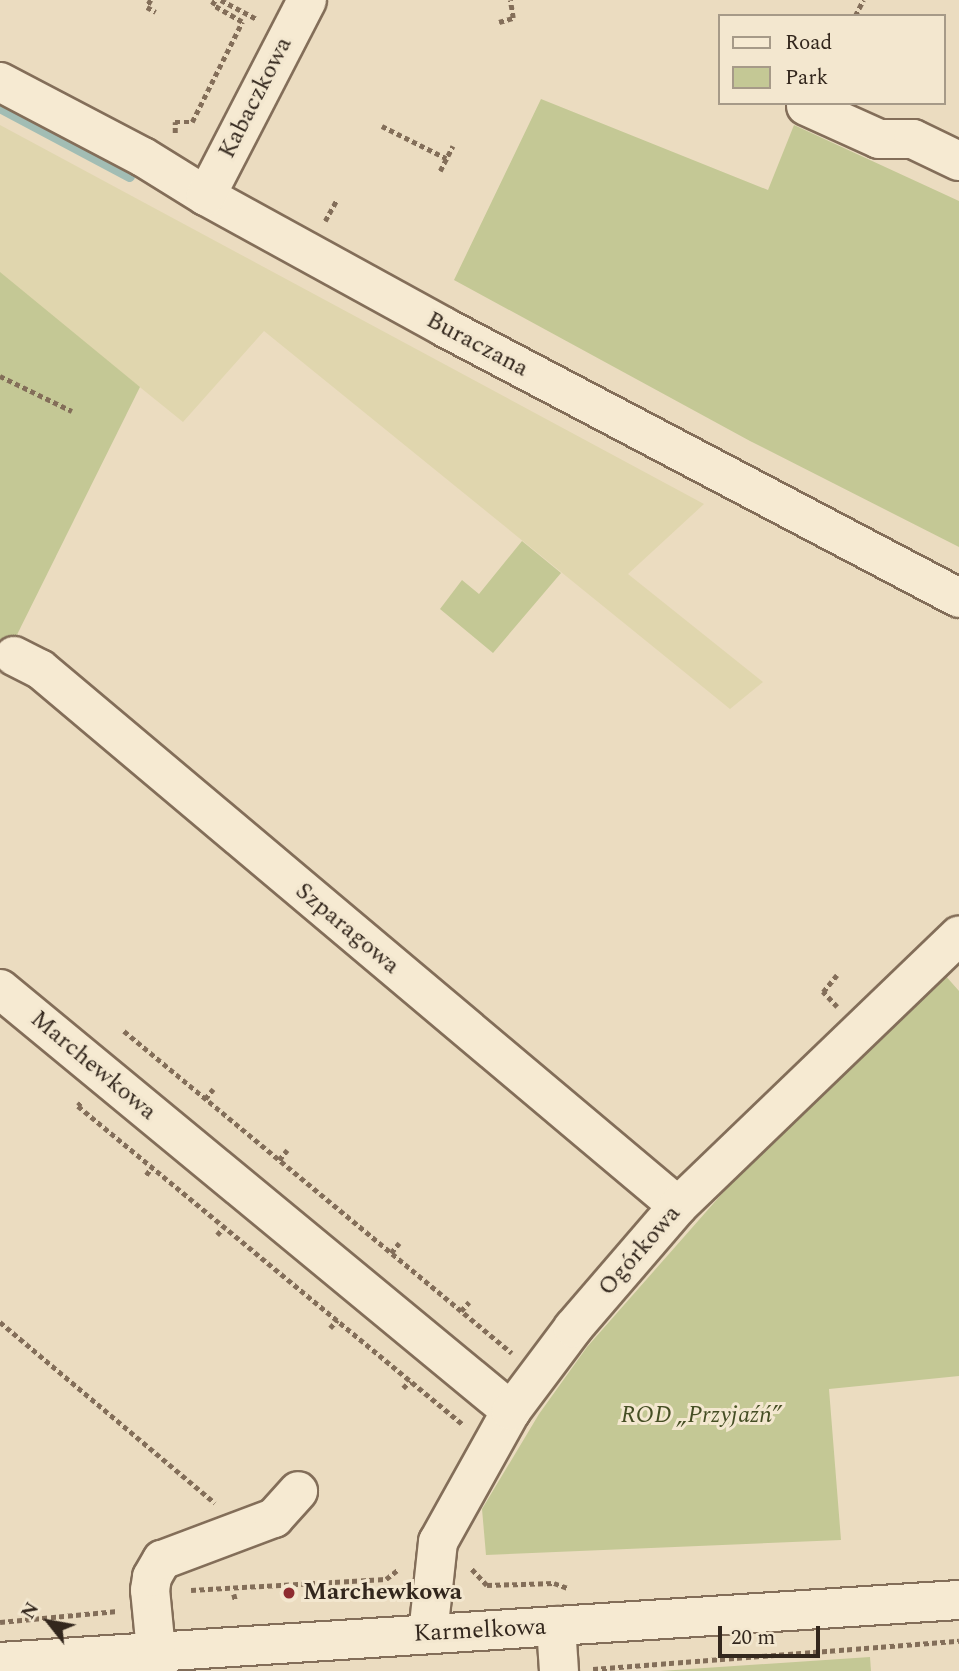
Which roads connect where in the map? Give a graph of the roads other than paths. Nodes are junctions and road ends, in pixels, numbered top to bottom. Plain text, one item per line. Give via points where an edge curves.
1 (307, 0) edge
2 (0, 82) edge
3 (806, 106) dead end
4 (959, 161) edge
5 (206, 196) junction
6 (959, 598) edge
7 (14, 656) dead end
8 (959, 936) edge
9 (0, 989) edge
10 (678, 1206) junction
11 (511, 1410) junction
12 (298, 1491) dead end
13 (959, 1600) edge
14 (556, 1626) junction
15 (428, 1634) junction
16 (0, 1662) edge
17 (157, 1662) edge
18 (572, 1671) edge

1 - 5 street, Kabaczkowa
2 - 5 street, Buraczana via 143,156
3 - 4 street via 878,138 912,139
5 - 6 street, Buraczana via 670,448
7 - 10 street, Szparagowa via 40,670
8 - 10 street, Ogórkowa
9 - 11 street, Marchewkowa
10 - 11 street, Ogórkowa via 573,1328
11 - 15 street, Ogórkowa via 438,1542
12 - 17 street via 274,1518 162,1560 152,1577 150,1607
13 - 14 street, Karmelkowa
14 - 15 street, Karmelkowa
14 - 18 street
15 - 17 street, Karmelkowa
16 - 17 street, Karmelkowa

